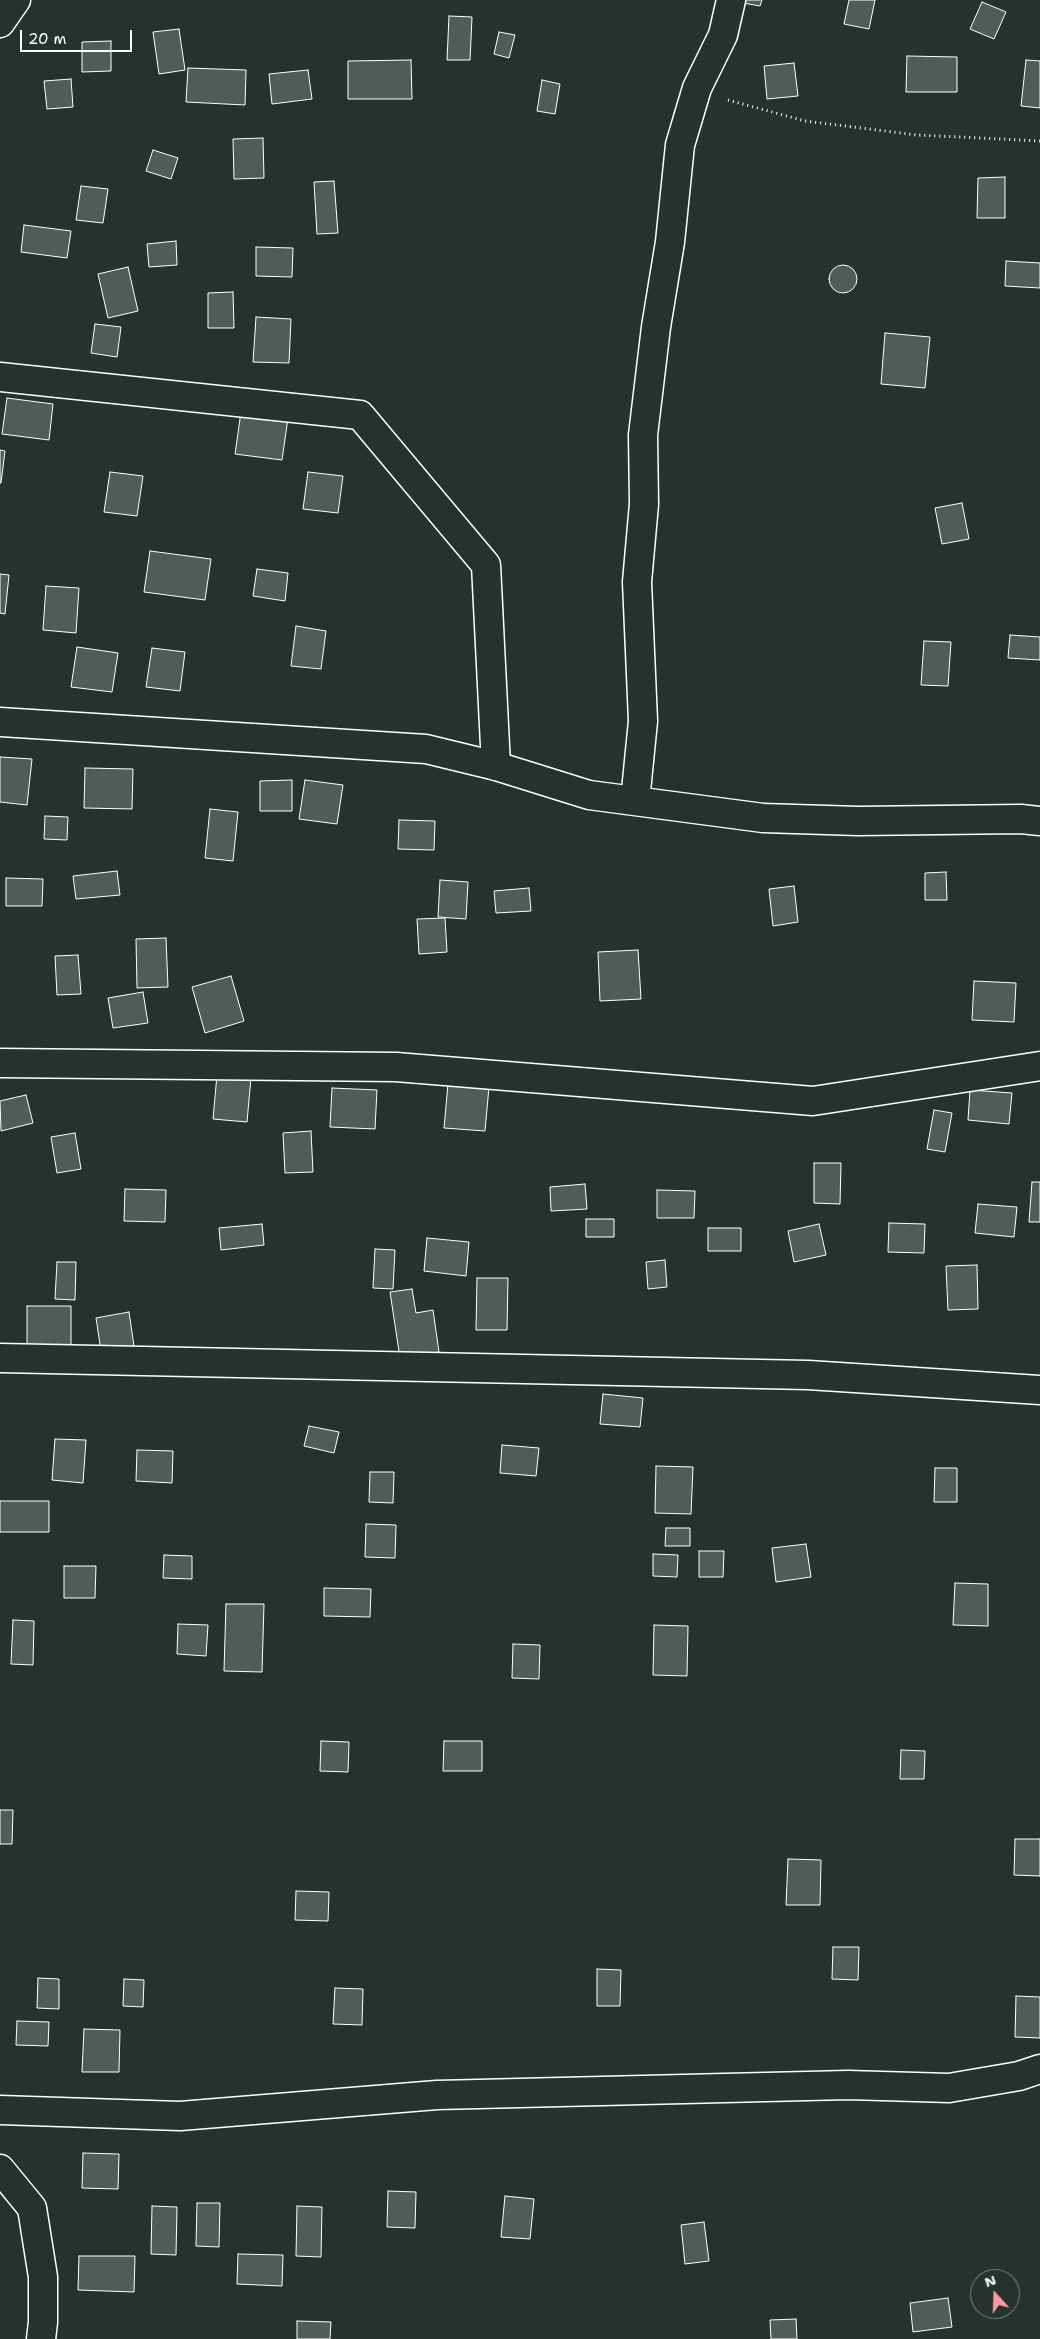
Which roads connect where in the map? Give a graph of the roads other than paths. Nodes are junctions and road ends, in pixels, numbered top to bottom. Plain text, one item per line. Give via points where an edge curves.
1 (16, 0) edge
2 (731, 0) edge
3 (0, 23) edge
4 (0, 377) edge
5 (0, 722) edge
6 (496, 766) junction
7 (635, 801) junction
8 (1040, 822) edge
9 (0, 1063) edge
10 (1040, 1066) edge
11 (0, 1358) edge
12 (1040, 1390) edge
13 (1040, 2069) edge
14 (0, 2110) edge
15 (0, 2169) edge
16 (41, 2339) edge

1 - 3 street
2 - 7 street via 723,36 697,88 680,146 670,242 656,327 644,435 644,504 637,582 643,721
4 - 6 street via 360,415 486,564
5 - 6 street via 426,749
6 - 7 street via 589,795
7 - 8 street via 764,818 858,821 1022,819
9 - 10 street via 396,1067 813,1101
11 - 12 street via 808,1375
13 - 14 street via 1019,2076 949,2088 848,2085 437,2095 180,2116
15 - 16 street via 32,2208 43,2277

